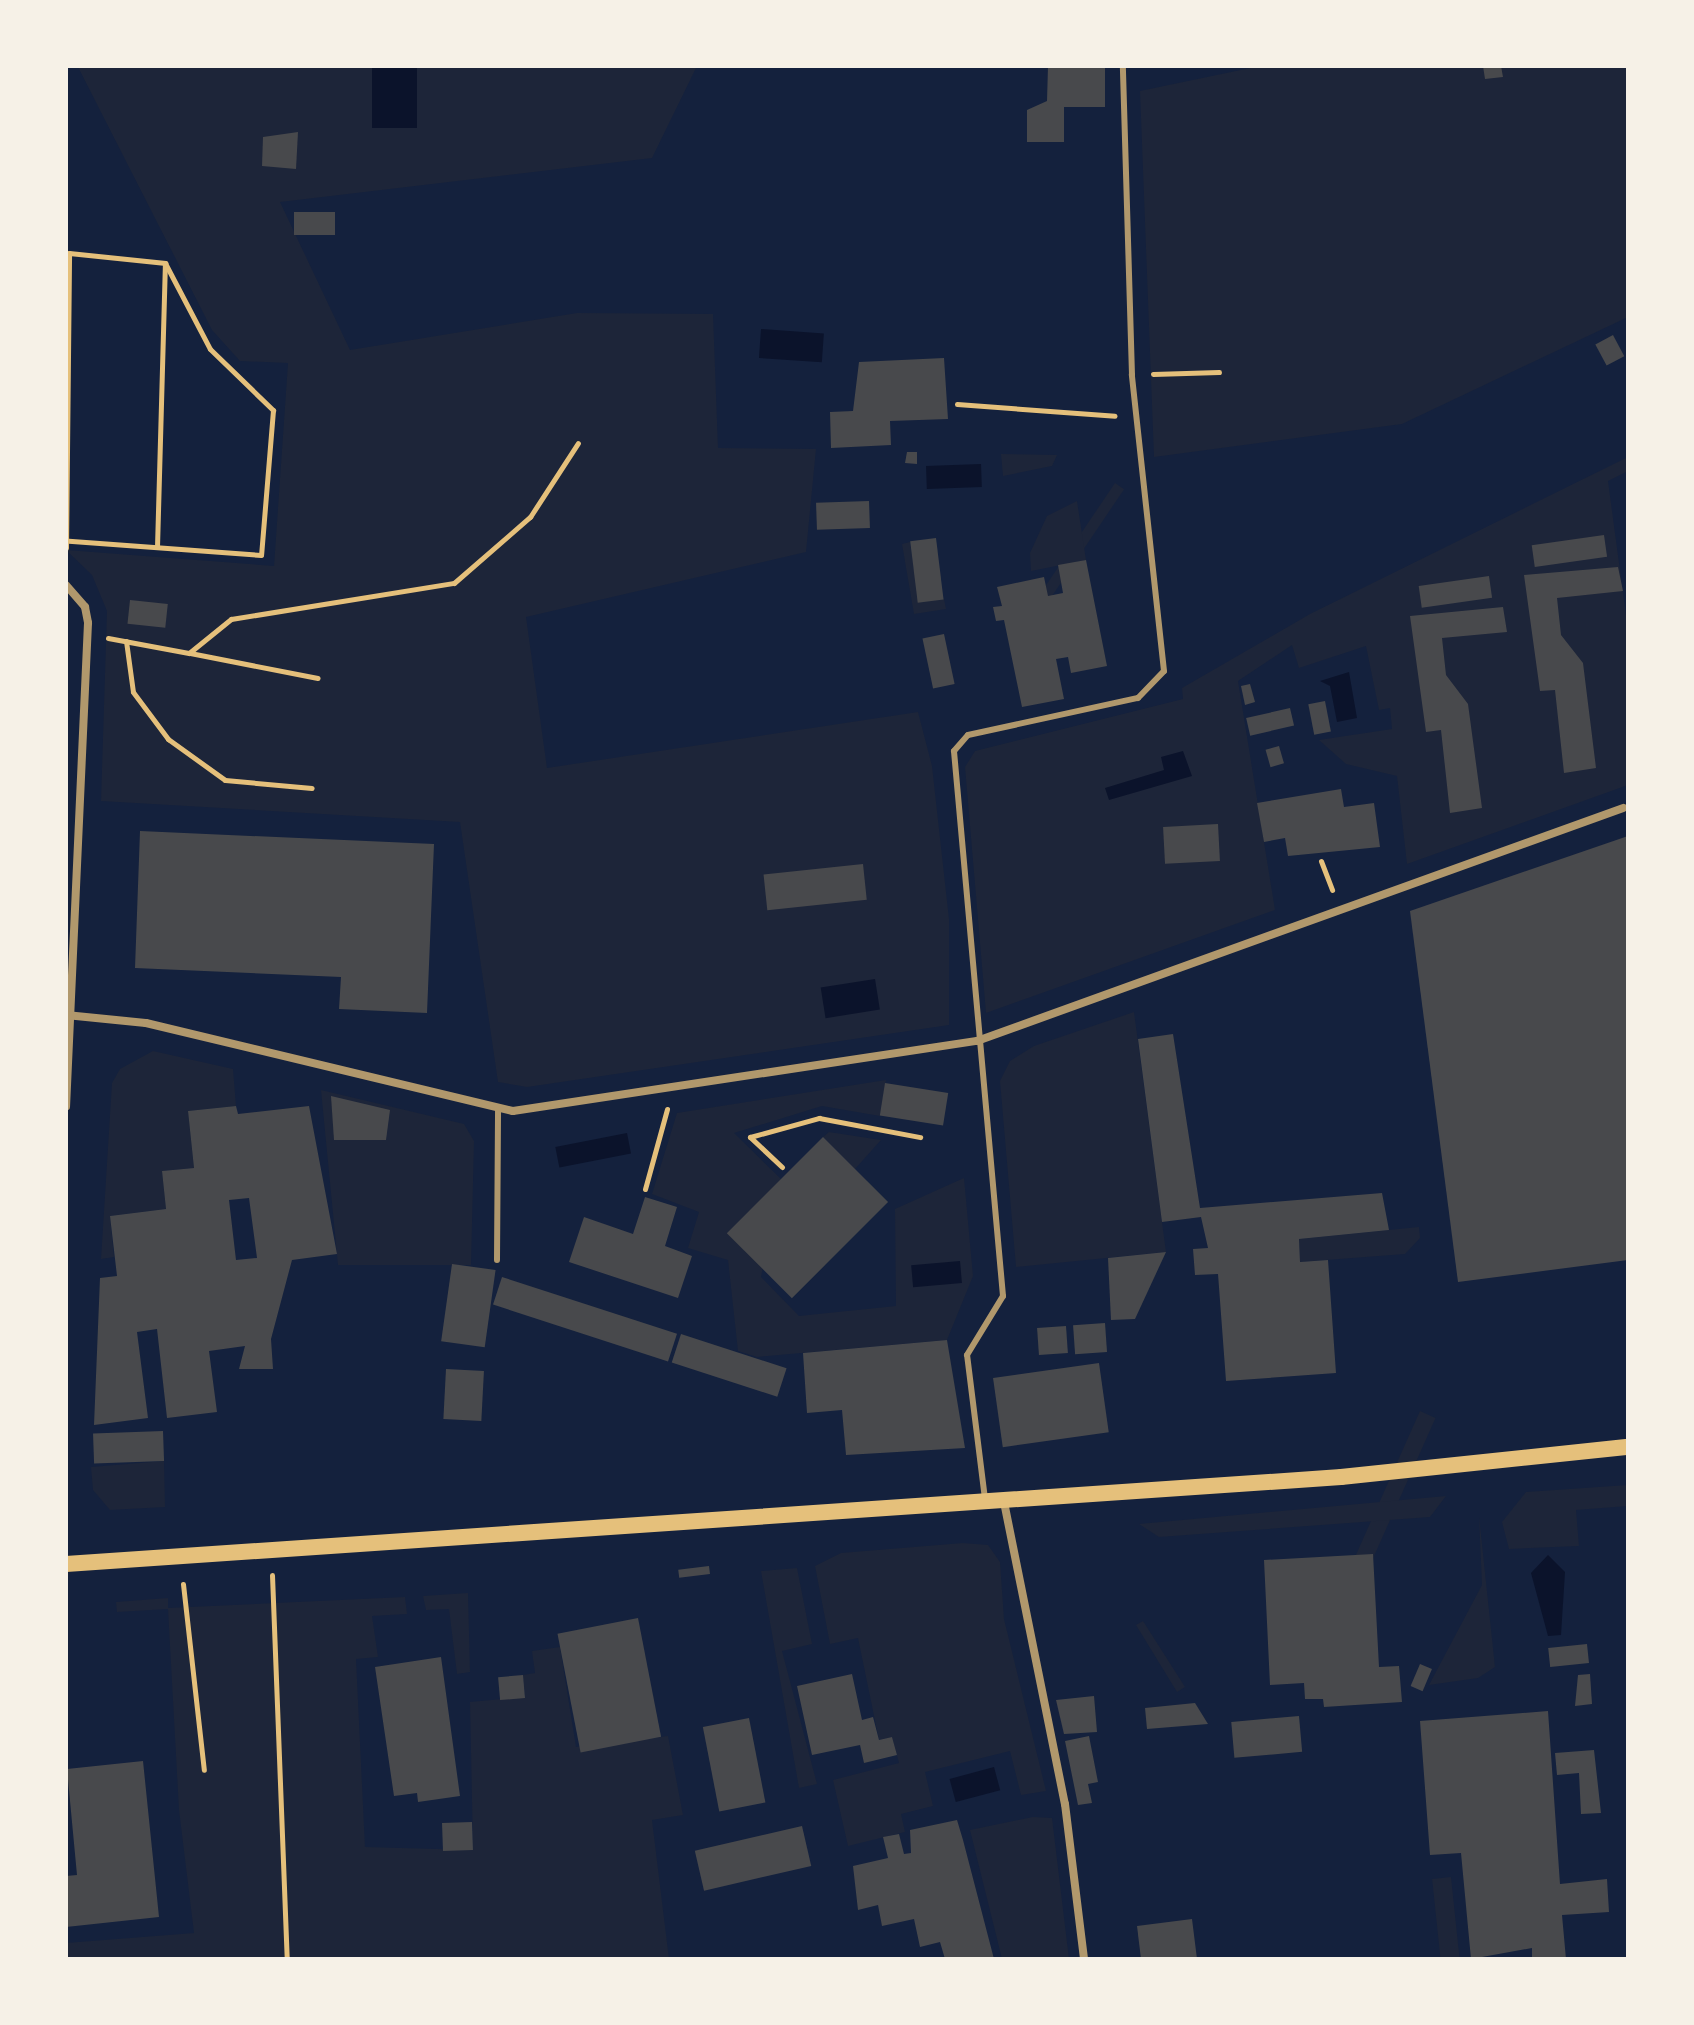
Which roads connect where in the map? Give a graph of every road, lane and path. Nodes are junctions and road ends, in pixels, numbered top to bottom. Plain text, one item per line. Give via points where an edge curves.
1 (1123, 66) edge
2 (165, 263) junction
3 (1219, 372) dead end
4 (1132, 375) junction
5 (957, 404) dead end
6 (1140, 418) junction
7 (578, 443) dead end
8 (69, 541) junction
9 (157, 547) junction
10 (66, 548) edge
11 (66, 585) edge
12 (87, 635) junction
13 (126, 641) junction
14 (189, 653) junction
15 (318, 678) dead end
16 (312, 788) dead end
17 (1623, 808) dead end
18 (70, 1016) edge
19 (977, 1041) junction
20 (663, 1089) junction
21 (66, 1106) edge
22 (498, 1107) junction
23 (920, 1137) dead end
24 (782, 1167) dead end
25 (645, 1189) dead end
26 (497, 1260) dead end
27 (1628, 1447) edge
28 (1004, 1502) junction
29 (985, 1503) junction
30 (273, 1550) junction
31 (181, 1556) junction
32 (66, 1564) edge
33 (204, 1770) dead end
34 (287, 1959) edge
35 (1084, 1959) edge

1 - 4 lane
2 - 8 path via 69,253
2 - 9 path
2 - 9 path via 210,349 273,410 261,555
3 - 4 path
4 - 6 lane
5 - 6 path
6 - 19 lane via 1164,671 1138,698 968,735 954,751
7 - 14 path via 530,517 454,583 231,619
8 - 9 path
8 - 10 path
11 - 12 street via 85,607
12 - 13 path
12 - 18 street
13 - 14 path
13 - 16 path via 133,692 168,739 225,780
14 - 15 path
17 - 19 street
18 - 21 street
18 - 22 street via 146,1023
19 - 20 street
19 - 29 lane via 1003,1296 967,1355
20 - 22 street via 513,1111
20 - 25 path via 668,1115
22 - 26 lane
23 - 24 path via 819,1118 750,1137
27 - 28 main road
28 - 29 main road
28 - 35 street via 1065,1804
29 - 30 main road
30 - 31 main road
30 - 34 path
31 - 32 main road
31 - 33 path

